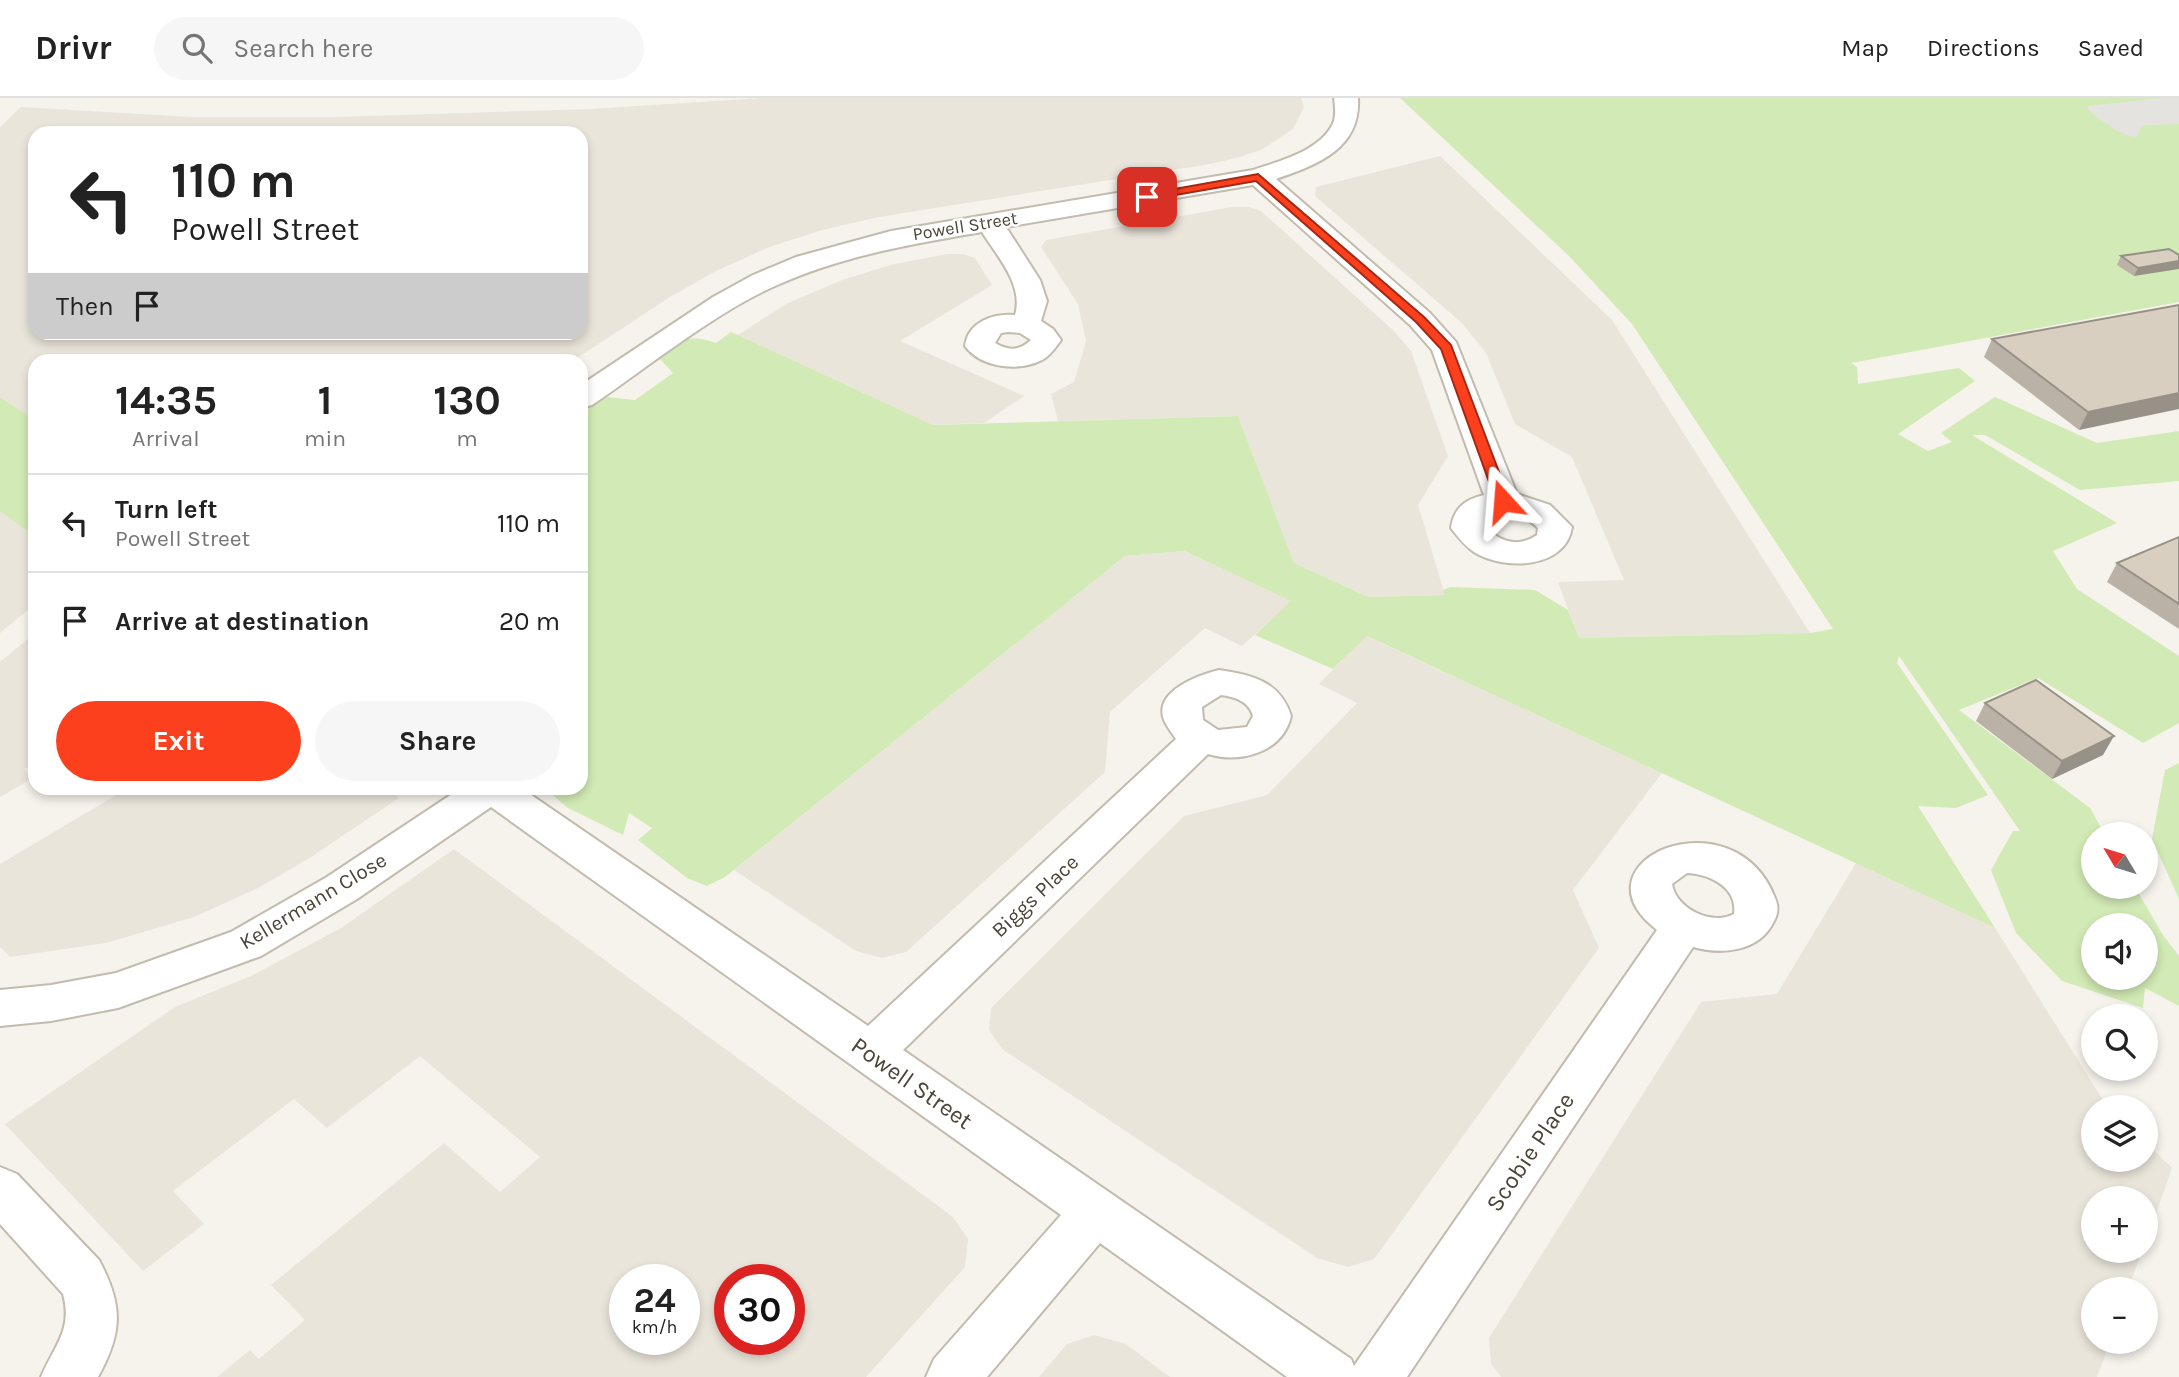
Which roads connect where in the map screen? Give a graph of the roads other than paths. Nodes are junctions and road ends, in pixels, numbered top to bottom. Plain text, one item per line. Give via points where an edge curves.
1 (1346, 98) edge
2 (1258, 177) junction
3 (989, 222) junction
4 (1026, 324) dead end
5 (588, 394) edge
6 (1503, 501) dead end
7 (1201, 738) dead end
8 (481, 795) edge
9 (501, 795) edge
10 (1683, 927) dead end
11 (0, 1008) edge
12 (870, 1053) junction
13 (0, 1189) edge
14 (1096, 1211) junction
15 (68, 1377) edge
16 (953, 1377) edge
17 (1332, 1377) edge
18 (1376, 1377) edge

1 - 2 street, Powell Street via 1347,118 1335,139 1304,160
2 - 3 street, Powell Street
2 - 6 street via 1420,319 1446,348
3 - 4 street via 1026,280 1033,301
3 - 5 street, Powell Street via 852,248 763,281
7 - 12 street, Biggs Place
8 - 11 street, Kellermann Close via 342,888 246,944 118,990
9 - 12 street, Powell Street
10 - 18 street, Scobie Place
12 - 14 street, Powell Street
13 - 15 street via 92,1294 88,1343
14 - 16 street
14 - 17 street, Powell Street

